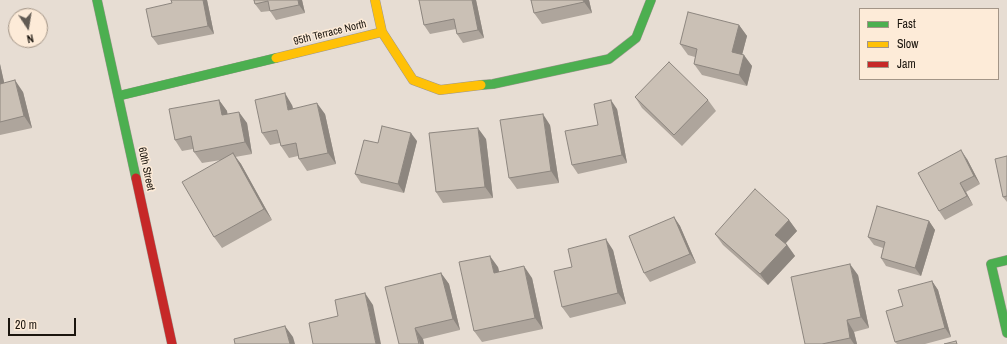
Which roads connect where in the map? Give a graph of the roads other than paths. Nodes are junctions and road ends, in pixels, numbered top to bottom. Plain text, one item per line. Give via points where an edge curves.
1 (97, 0) edge
2 (375, 0) edge
3 (651, 0) edge
4 (382, 32) junction
5 (118, 96) junction
6 (1007, 260) edge
7 (1007, 333) edge
8 (172, 344) edge

1 - 5 street, 60th Street
2 - 4 street
3 - 4 street, 95th Terrace North via 636,38 609,59 493,84 440,90 413,80
4 - 5 street, 95th Terrace North
5 - 8 street, 60th Street
6 - 7 street via 991,264

